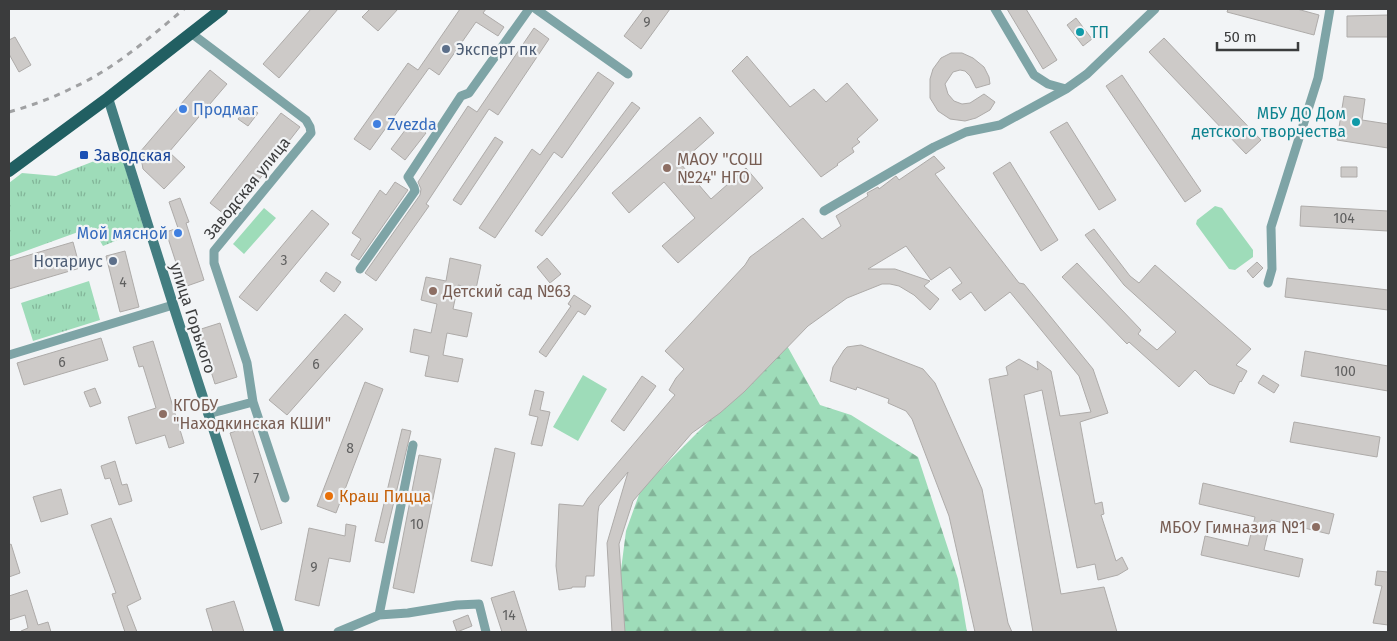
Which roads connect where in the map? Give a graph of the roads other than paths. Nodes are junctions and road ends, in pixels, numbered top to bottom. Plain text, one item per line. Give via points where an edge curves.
1 (222, 9) edge
2 (529, 9) edge
3 (536, 9) edge
4 (994, 9) edge
5 (1155, 9) edge
6 (1330, 9) edge
7 (191, 33) junction
8 (628, 74) dead end
9 (1066, 89) junction
10 (108, 98) junction
11 (9, 171) edge
12 (824, 211) dead end
13 (360, 269) dead end
14 (1268, 283) dead end
15 (173, 305) junction
16 (9, 355) edge
17 (253, 402) junction
18 (208, 414) junction
19 (413, 445) dead end
20 (285, 498) dead end
21 (380, 615) junction
22 (279, 632) edge
23 (338, 632) edge
24 (486, 632) edge

1 - 7 main road
2 - 13 street via 469,93 461,96 408,177 415,191
3 - 8 street
4 - 9 street via 1034,75 1048,84
5 - 9 street via 1120,45
6 - 14 street via 1318,78 1271,227 1272,269
7 - 10 main road
7 - 17 street, Заводская улица via 306,120 310,127 310,134 214,250 214,264 247,363
9 - 12 street via 1000,125 966,132 934,147
10 - 11 main road
10 - 15 main road, улица Горького
15 - 16 street
15 - 18 main road, улица Горького
17 - 18 street
17 - 20 street, Заводская улица
18 - 22 main road, улица Горького
19 - 21 street
21 - 23 street
21 - 24 street via 479,604

